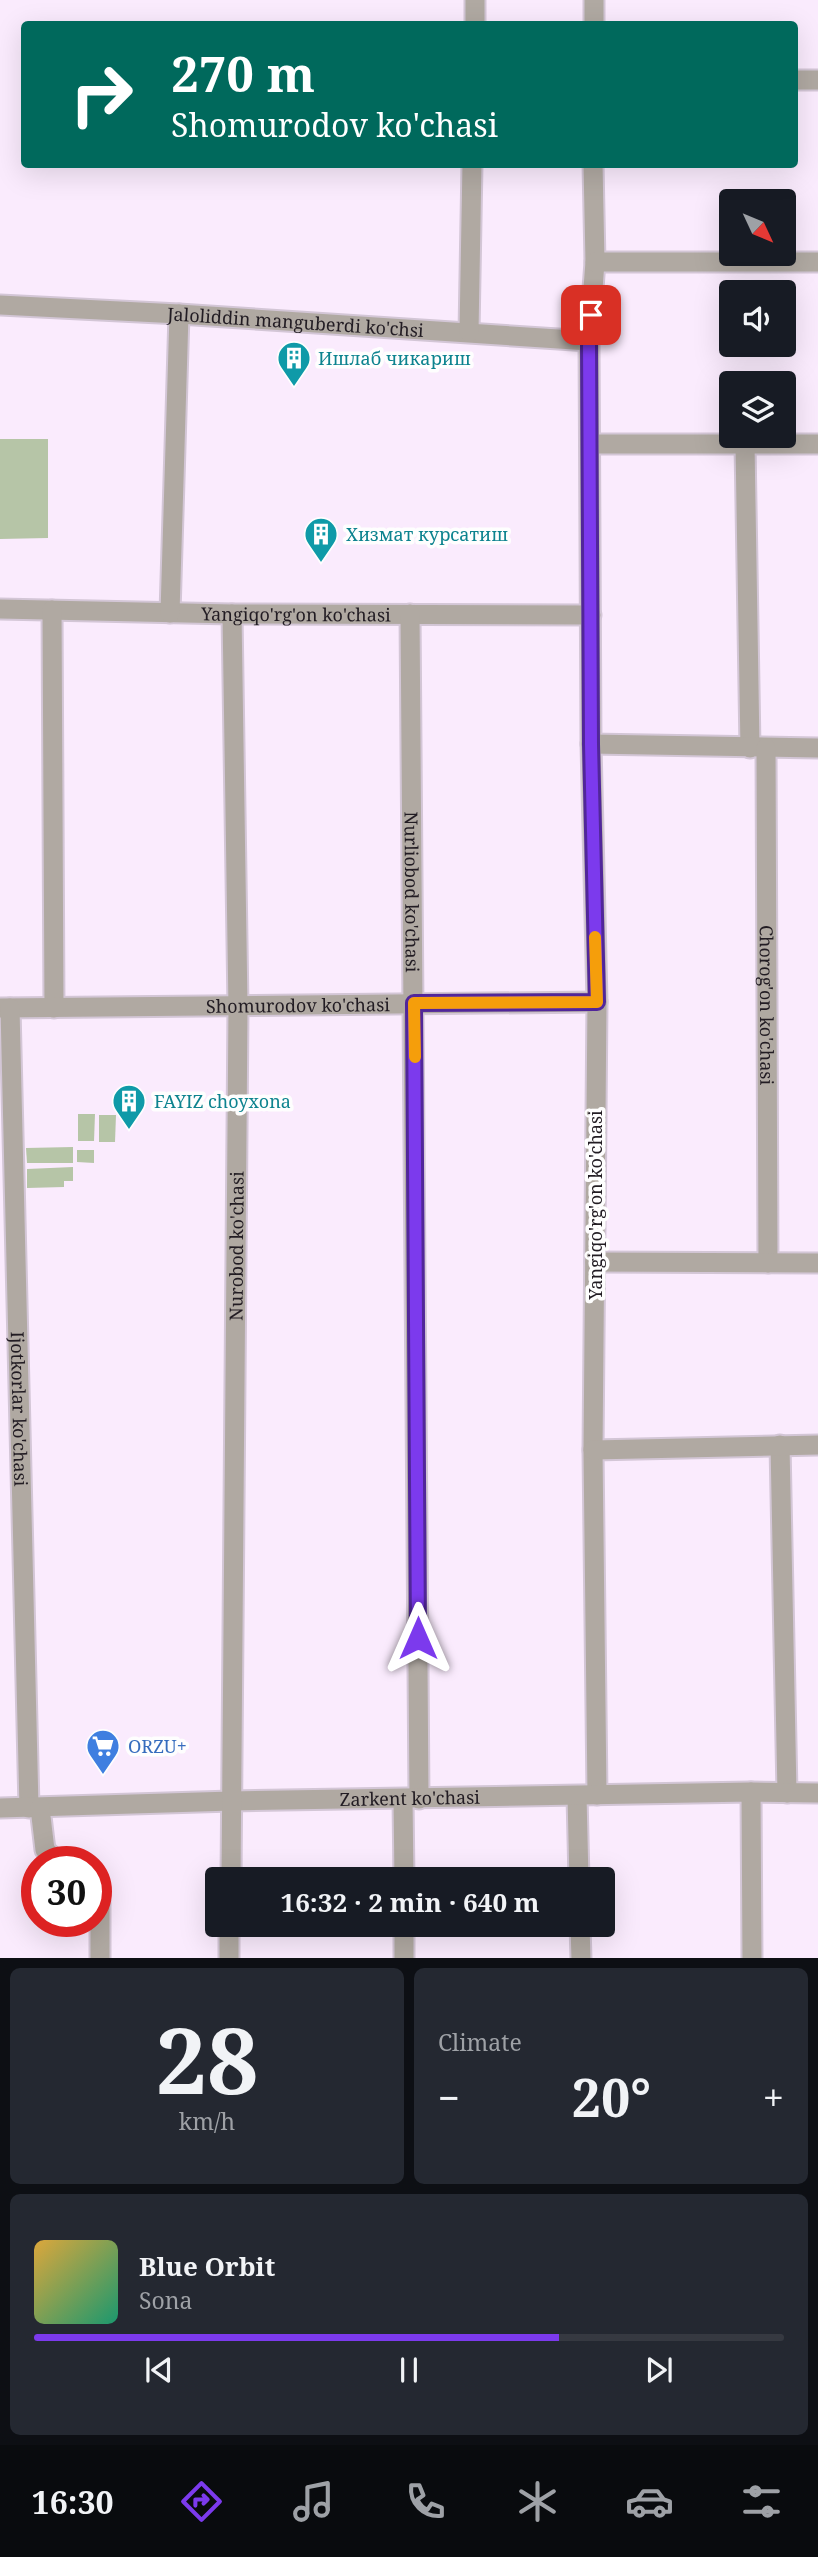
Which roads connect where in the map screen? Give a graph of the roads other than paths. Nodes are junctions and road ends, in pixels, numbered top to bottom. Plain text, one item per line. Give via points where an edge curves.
1 (475, 0) edge
2 (594, 0) edge
3 (475, 21) edge
4 (593, 21) edge
5 (798, 80) edge
6 (818, 80) edge
7 (472, 168) edge
8 (593, 168) edge
9 (595, 262) junction
10 (818, 262) edge
11 (0, 305) edge
12 (179, 314) junction
13 (469, 332) junction
14 (589, 341) junction
15 (590, 444) junction
16 (719, 444) edge
17 (796, 444) edge
18 (818, 444) edge
19 (745, 448) edge
20 (0, 609) edge
21 (52, 610) junction
22 (170, 613) junction
23 (232, 614) junction
24 (410, 614) junction
25 (591, 615) junction
26 (591, 744) junction
27 (758, 748) junction
28 (818, 748) edge
29 (597, 1002) junction
30 (414, 1003) junction
31 (238, 1007) junction
32 (5, 1008) edge
33 (54, 1008) junction
34 (595, 1262) junction
35 (818, 1262) edge
36 (768, 1263) junction
37 (780, 1445) junction
38 (818, 1445) edge
39 (593, 1450) junction
40 (751, 1792) junction
41 (787, 1793) junction
42 (818, 1793) edge
43 (597, 1795) junction
44 (577, 1796) junction
45 (411, 1799) junction
46 (232, 1801) junction
47 (0, 1808) edge
48 (35, 1808) junction
49 (45, 1846) edge
50 (230, 1867) edge
51 (405, 1867) edge
52 (579, 1867) edge
53 (100, 1937) edge
54 (229, 1937) edge
55 (404, 1937) edge
56 (580, 1937) edge
57 (100, 1958) edge
58 (229, 1958) edge
59 (404, 1958) edge
60 (580, 1958) edge
61 (752, 1958) edge

1 - 3 street
2 - 4 street
5 - 6 street
7 - 13 street
8 - 9 street, Yangiqo'rg'on ko'chasi
9 - 10 street
9 - 14 street, Yangiqo'rg'on ko'chasi
11 - 12 street, Jaloliddin manguberdi ko'chsi
12 - 13 street, Jaloliddin manguberdi ko'chsi
12 - 22 street
13 - 14 street, Jaloliddin manguberdi ko'chsi
14 - 15 street, Yangiqo'rg'on ko'chasi
15 - 16 street
15 - 25 street, Yangiqo'rg'on ko'chasi
17 - 18 street
19 - 27 street, Chorog'on ko'chasi
20 - 21 street, Yangiqo'rg'on ko'chasi
21 - 22 street, Yangiqo'rg'on ko'chasi
21 - 33 street
22 - 23 street, Yangiqo'rg'on ko'chasi
23 - 24 street, Yangiqo'rg'on ko'chasi
23 - 31 street, Nurobod ko'chasi
24 - 25 street, Yangiqo'rg'on ko'chasi
24 - 30 street, Nurliobod ko'chasi
25 - 26 street, Yangiqo'rg'on ko'chasi
26 - 27 street
26 - 29 street, Yangiqo'rg'on ko'chasi
27 - 28 street
27 - 36 street, Chorog'on ko'chasi
29 - 30 street, Shomurodov ko'chasi
29 - 34 street, Yangiqo'rg'on ko'chasi
30 - 31 street, Shomurodov ko'chasi
30 - 45 street, Nurliobod ko'chasi
31 - 33 street, Shomurodov ko'chasi
31 - 46 street, Nurobod ko'chasi
32 - 33 street, Shomurodov ko'chasi
32 - 48 street, Ijotkorlar ko'chasi
34 - 36 street
34 - 39 street, Yangiqo'rg'on ko'chasi
35 - 36 street
37 - 38 street
37 - 39 street
37 - 41 street
39 - 43 street, Yangiqo'rg'on ko'chasi
40 - 41 street, Zarkent ko'chasi
40 - 43 street, Zarkent ko'chasi
40 - 61 street
41 - 42 street, Zarkent ko'chasi
43 - 44 street, Zarkent ko'chasi
44 - 45 street, Zarkent ko'chasi
44 - 52 street
45 - 46 street, Zarkent ko'chasi
45 - 51 street, Nurliobod ko'chasi
46 - 48 street, Zarkent ko'chasi
46 - 50 street, Nurobod ko'chasi
47 - 48 street, Zarkent ko'chasi
48 - 49 street, Ijotkorlar ko'chasi
53 - 57 street
54 - 58 street
55 - 59 street
56 - 60 street

